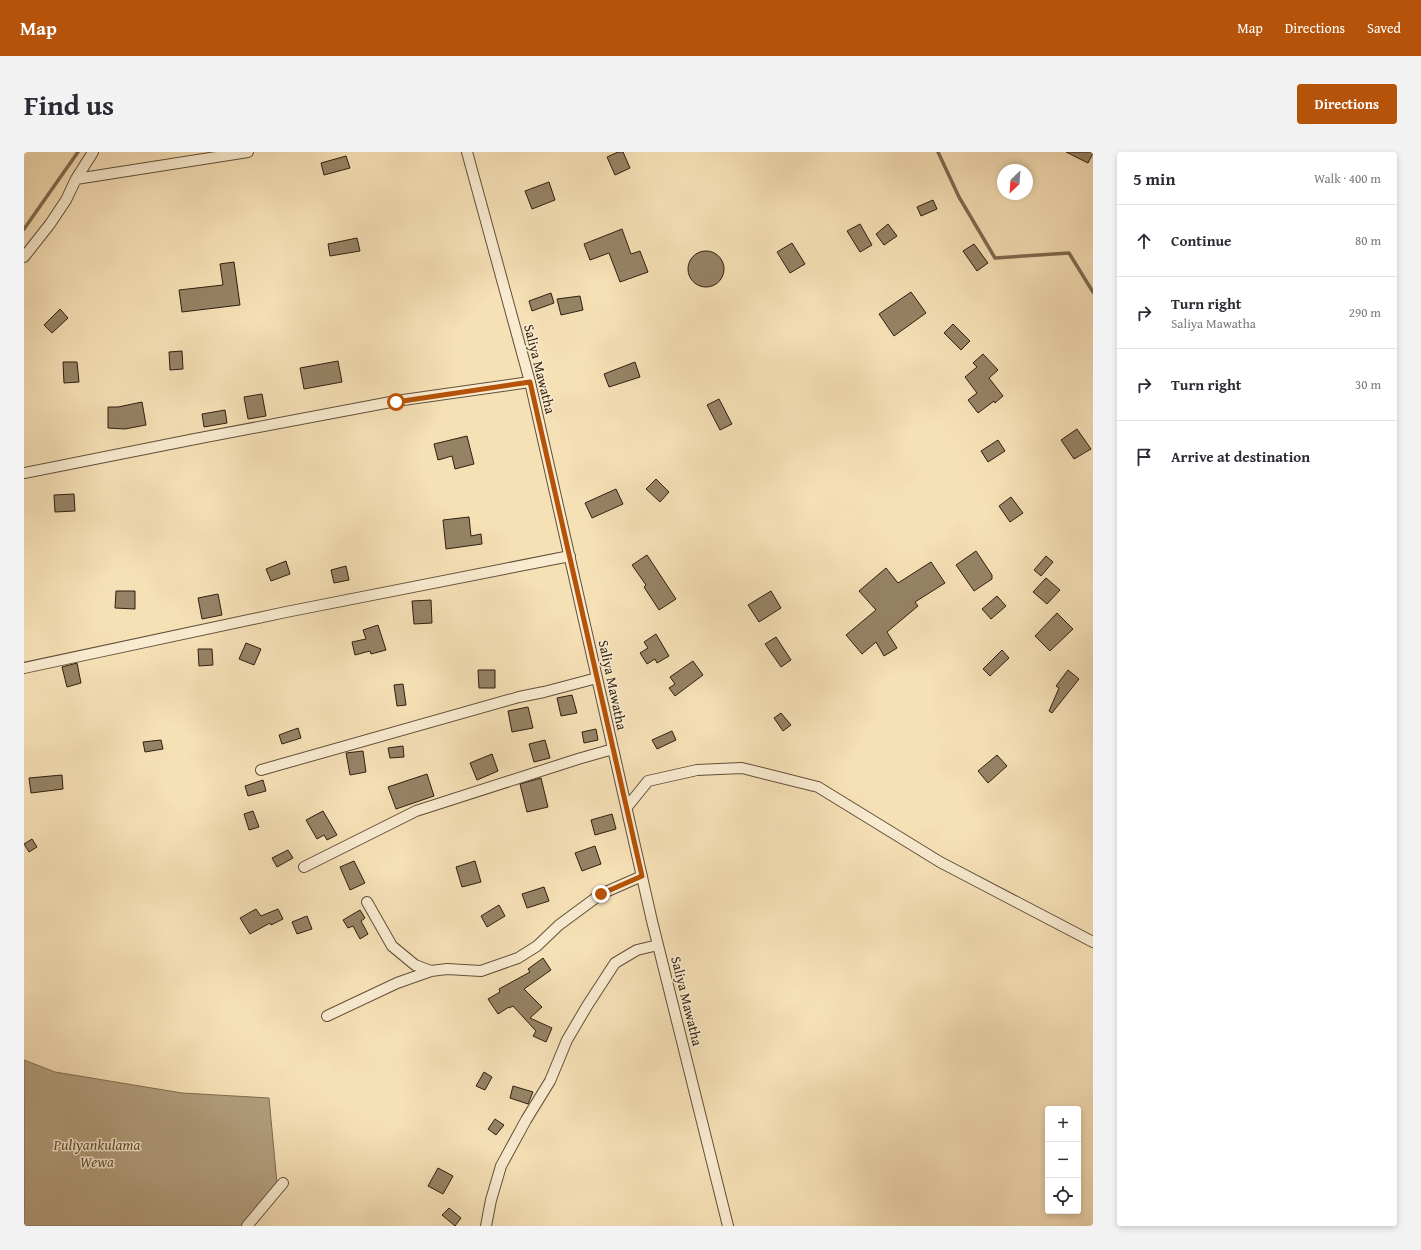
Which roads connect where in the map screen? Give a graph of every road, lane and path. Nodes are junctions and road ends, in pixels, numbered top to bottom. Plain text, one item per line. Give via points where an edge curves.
1 (93, 152) edge
2 (248, 152) edge
3 (467, 152) edge
4 (76, 179) junction
5 (24, 257) edge
6 (530, 382) junction
7 (24, 473) edge
8 (570, 556) junction
9 (24, 668) edge
10 (597, 678) junction
11 (613, 749) junction
12 (261, 770) dead end
13 (627, 807) junction
14 (304, 867) dead end
15 (642, 876) junction
16 (367, 902) dead end
17 (1093, 942) edge
18 (658, 945) junction
19 (431, 971) junction
20 (326, 1016) dead end
21 (282, 1183) dead end
22 (247, 1226) edge
23 (486, 1226) edge
24 (728, 1226) edge

1 - 4 street
2 - 4 street
3 - 6 street, Saliya Mawatha
4 - 5 street via 66,200
6 - 7 street via 396,402
6 - 8 street, Saliya Mawatha
8 - 9 street via 293,610
8 - 10 street, Saliya Mawatha
10 - 11 street, Saliya Mawatha
10 - 12 street via 519,697
11 - 13 street, Saliya Mawatha
11 - 14 street via 416,811
13 - 15 street, Saliya Mawatha
13 - 17 street via 648,781 697,770 742,768 818,787 940,862
15 - 18 street, Saliya Mawatha
15 - 19 street via 601,894 559,925 537,946 518,958 481,971
16 - 19 street via 392,946 415,965
18 - 23 street via 637,950 615,963 587,1006 567,1040 550,1081 501,1166
18 - 24 street, Saliya Mawatha
19 - 20 street via 397,983
21 - 22 street

